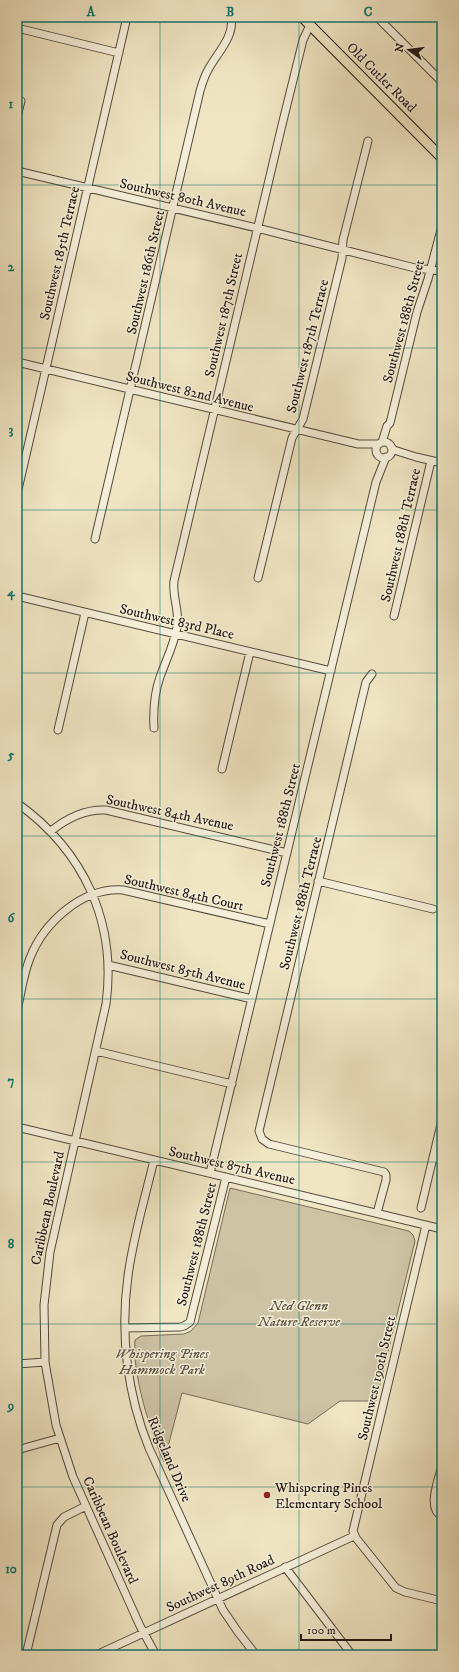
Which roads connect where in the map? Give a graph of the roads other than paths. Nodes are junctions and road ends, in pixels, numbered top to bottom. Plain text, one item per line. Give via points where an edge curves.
1 (127, 17) edge
2 (231, 17) edge
3 (302, 17) edge
4 (377, 17) edge
5 (310, 26) junction
6 (17, 28) edge
7 (119, 53) junction
8 (442, 82) edge
9 (20, 101) dead end
10 (17, 117) edge
11 (368, 141) dead end
12 (442, 158) edge
13 (17, 171) edge
14 (88, 188) junction
15 (173, 208) junction
16 (442, 226) edge
17 (257, 228) junction
18 (343, 249) junction
19 (431, 270) junction
20 (442, 271) edge
21 (17, 362) edge
22 (45, 369) junction
23 (130, 390) junction
24 (214, 410) junction
25 (297, 430) junction
26 (384, 450) junction
27 (431, 461) junction
28 (442, 463) edge
29 (17, 494) edge
30 (95, 539) dead end
31 (258, 578) dead end
32 (17, 596) edge
33 (85, 613) junction
34 (394, 616) dead end
35 (176, 634) junction
36 (250, 652) junction
37 (331, 671) junction
38 (372, 674) dead end
39 (154, 728) dead end
40 (58, 730) dead end
41 (222, 769) dead end
42 (17, 803) edge
43 (51, 831) junction
44 (287, 853) junction
45 (318, 881) junction
46 (93, 896) junction
47 (433, 909) dead end
48 (270, 924) junction
49 (108, 965) junction
50 (252, 999) junction
51 (17, 1011) edge
52 (96, 1051) junction
53 (232, 1084) junction
54 (442, 1120) edge
55 (17, 1127) edge
56 (74, 1141) junction
57 (433, 1157) junction
58 (442, 1159) edge
59 (154, 1160) junction
60 (210, 1173) junction
61 (226, 1177) junction
62 (421, 1208) dead end
63 (377, 1213) junction
64 (426, 1225) junction
65 (442, 1229) edge
66 (125, 1328) junction
67 (45, 1362) junction
68 (17, 1364) edge
69 (60, 1438) junction
70 (17, 1450) edge
71 (442, 1466) edge
72 (86, 1506) junction
73 (439, 1514) edge
74 (354, 1536) junction
75 (285, 1568) junction
76 (218, 1599) junction
77 (442, 1601) edge
78 (144, 1633) junction
79 (17, 1653) edge
80 (25, 1655) edge
81 (96, 1655) edge
82 (156, 1655) edge
83 (256, 1655) edge
84 (352, 1655) edge

1 - 7 street, Southwest 185th Terrace
2 - 15 street, Southwest 186th Street via 229,34 202,83
3 - 5 main road, Old Cutler Road
4 - 8 street
5 - 12 main road, Old Cutler Road
5 - 17 street, Southwest 187th Street via 303,40
6 - 7 street
7 - 14 street, Southwest 185th Terrace
9 - 10 street
11 - 18 street, Southwest 187th Terrace via 343,240
13 - 14 street, Southwest 80th Avenue
14 - 15 street, Southwest 80th Avenue
14 - 22 street, Southwest 185th Terrace
15 - 17 street, Southwest 80th Avenue
15 - 23 street, Southwest 186th Street
16 - 19 street, Southwest 188th Street
17 - 18 street, Southwest 80th Avenue
17 - 24 street, Southwest 187th Street
18 - 19 street, Southwest 80th Avenue
18 - 25 street, Southwest 187th Terrace via 303,419
19 - 20 street
19 - 26 street, Southwest 188th Street via 417,312 390,423 387,426
21 - 22 street, Southwest 82nd Avenue
22 - 23 street, Southwest 82nd Avenue
22 - 29 street, Southwest 185th Terrace
23 - 24 street, Southwest 82nd Avenue
23 - 30 street, Southwest 186th Street
24 - 25 street, Southwest 82nd Avenue
24 - 35 street, Southwest 187th Street via 174,581 173,592 178,613
25 - 26 street, Southwest 82nd Avenue via 362,447
25 - 31 street, Southwest 187th Terrace via 292,438
26 - 27 street, Southwest 82nd Avenue
26 - 37 street, Southwest 188th Street
27 - 28 street, Southwest 82nd Avenue
27 - 34 street, Southwest 188th Terrace
32 - 33 street, Southwest 83rd Place
33 - 35 street, Southwest 83rd Place
33 - 40 street
35 - 36 street, Southwest 83rd Place
35 - 39 street, Southwest 187th Street via 156,693 153,707
36 - 37 street, Southwest 83rd Place
36 - 41 street
37 - 44 street, Southwest 188th Street
38 - 45 street, Southwest 188th Terrace via 366,682
42 - 43 street, Caribbean Boulevard
43 - 44 street, Southwest 84th Avenue via 77,815 106,810
43 - 46 street, Caribbean Boulevard via 75,861
44 - 48 street, Southwest 188th Street
45 - 47 street
45 - 63 street, Southwest 188th Terrace via 260,1134 269,1144 379,1170 385,1174 386,1180
46 - 48 street, Southwest 84th Court via 108,890 123,890
46 - 49 street, Caribbean Boulevard via 104,928
46 - 51 street via 69,908 41,938 28,964
48 - 50 street, Southwest 188th Street
49 - 50 street, Southwest 85th Avenue
49 - 52 street, Caribbean Boulevard via 106,1004
50 - 53 street, Southwest 188th Street
52 - 53 street
52 - 56 street, Caribbean Boulevard
53 - 60 street, Southwest 188th Street
54 - 57 street
55 - 56 street, Southwest 87th Avenue
56 - 59 street, Southwest 87th Avenue
56 - 67 street, Caribbean Boulevard via 47,1270
57 - 58 street
57 - 62 street
59 - 60 street, Southwest 87th Avenue
59 - 66 street, Ridgeland Drive via 130,1264
60 - 61 street, Southwest 87th Avenue
61 - 63 street, Southwest 87th Avenue
61 - 66 street, Southwest 188th Street via 190,1322 180,1328
63 - 64 street, Southwest 87th Avenue
64 - 65 street, Southwest 87th Avenue
64 - 74 street, Southwest 190th Street via 353,1528
66 - 76 street, Ridgeland Drive via 130,1378 143,1433
67 - 68 street
67 - 69 street, Caribbean Boulevard
69 - 70 street
69 - 72 street, Caribbean Boulevard
71 - 73 street via 433,1502
72 - 78 street, Caribbean Boulevard
72 - 80 street via 64,1517 57,1525
74 - 75 street, Southwest 89th Road
74 - 77 street via 396,1588
75 - 76 street, Southwest 89th Road
75 - 84 street
76 - 78 street, Southwest 89th Road
76 - 83 street, Ridgeland Drive
78 - 81 street, Southwest 89th Road
78 - 82 street, Caribbean Boulevard
79 - 80 street

